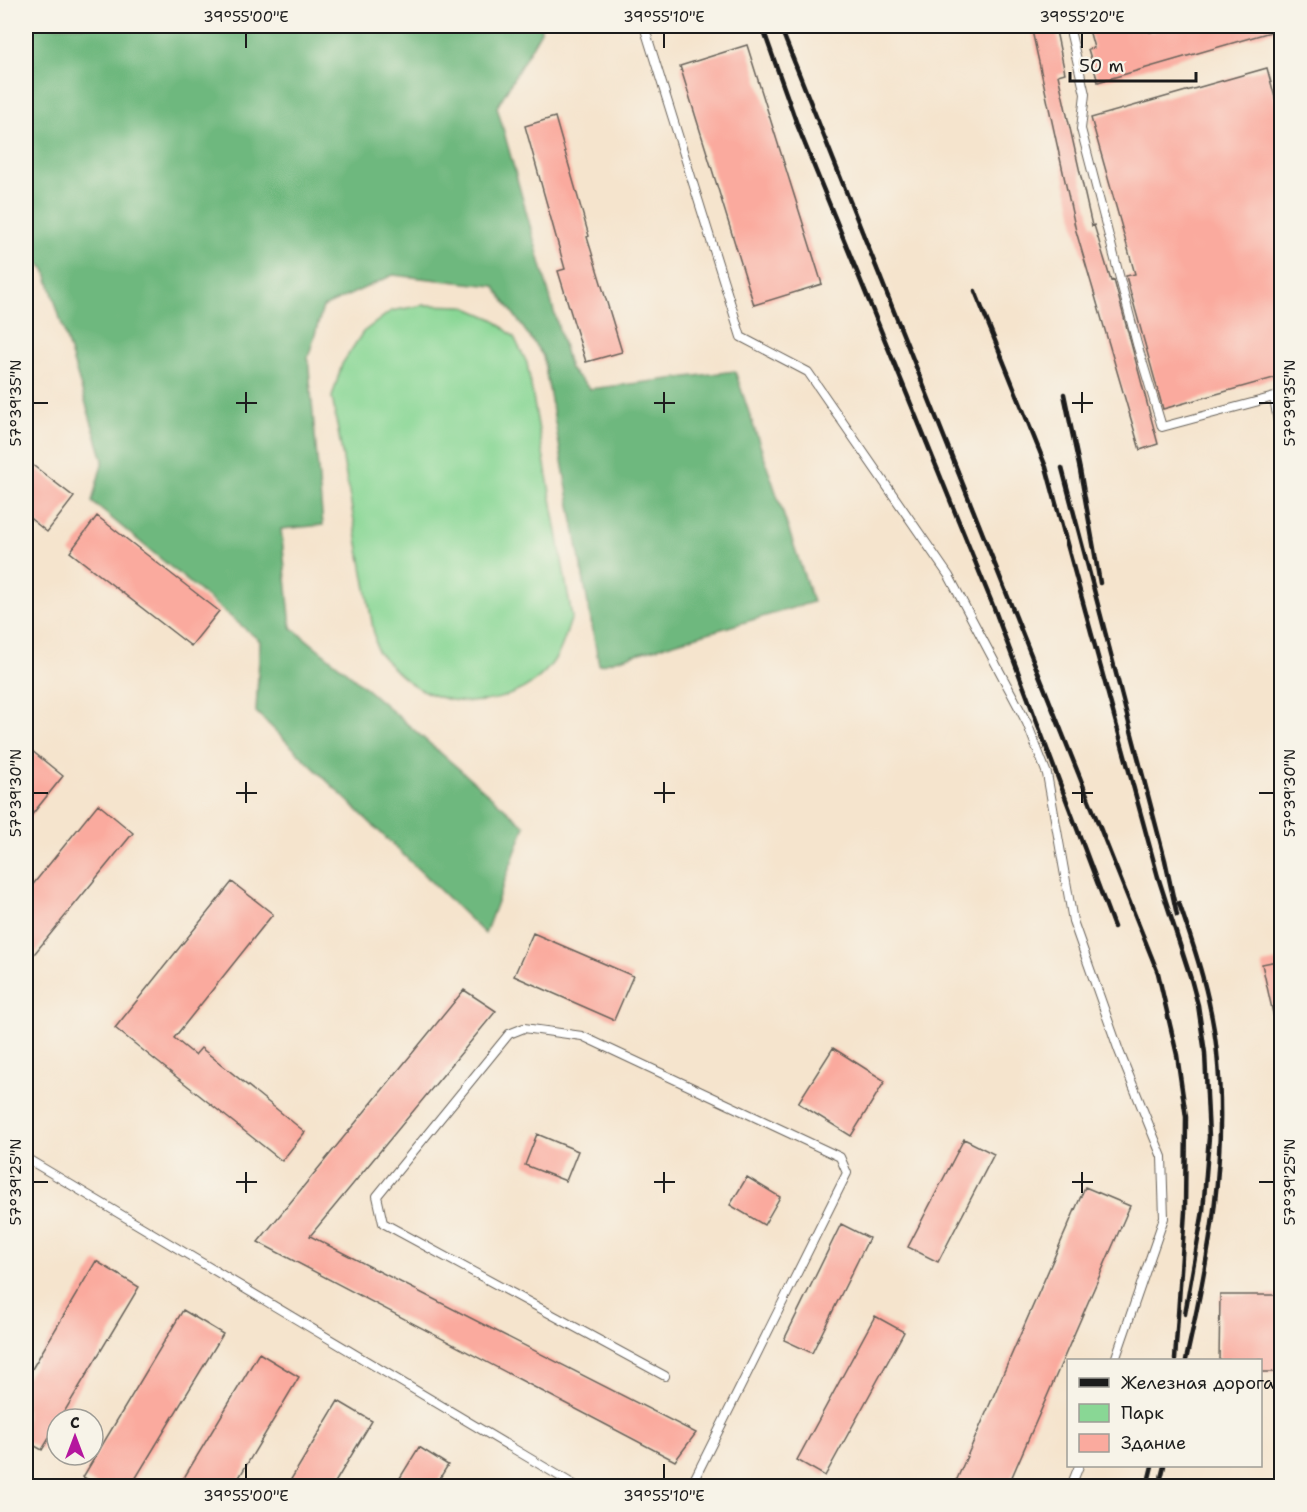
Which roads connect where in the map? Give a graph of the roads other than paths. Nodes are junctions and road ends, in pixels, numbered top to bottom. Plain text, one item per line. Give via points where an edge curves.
1 (644, 26) edge
2 (1069, 26) edge
3 (1281, 447) edge
4 (26, 1158) edge
5 (1115, 1359) edge
6 (665, 1376) dead end
7 (1078, 1467) edge
8 (576, 1486) edge
9 (691, 1486) edge
10 (1071, 1486) edge

1 - 5 lane via 741,337 808,372 949,576 1027,723 1047,774 1073,921 1162,1157 1164,1218
2 - 3 lane via 1085,94 1081,129 1162,427 1274,397
4 - 8 lane
6 - 9 lane via 383,1223 377,1196 508,1034 524,1028 582,1036 840,1157 847,1173
7 - 10 lane

